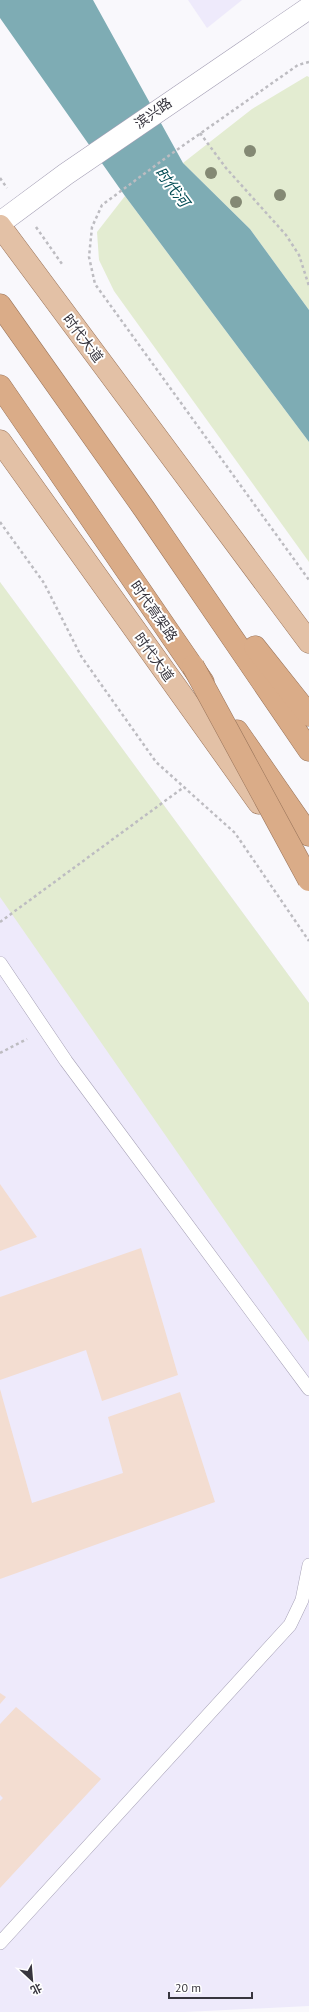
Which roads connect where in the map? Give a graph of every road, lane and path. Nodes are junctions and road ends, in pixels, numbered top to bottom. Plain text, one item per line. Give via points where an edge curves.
1 (309, 8) edge
2 (309, 62) edge
3 (200, 133) junction
4 (0, 223) edge
5 (0, 226) edge
6 (309, 286) edge
7 (0, 305) edge
8 (0, 386) edge
9 (0, 441) edge
10 (145, 510) junction
11 (0, 522) edge
12 (309, 580) edge
13 (309, 642) edge
14 (193, 666) junction
15 (309, 715) edge
16 (309, 750) edge
17 (184, 787) junction
18 (309, 835) edge
19 (309, 873) edge
20 (309, 880) edge
21 (0, 922) edge
22 (309, 941) edge
23 (0, 963) edge
24 (0, 1047) edge
25 (3, 1052) dead end
26 (309, 1389) edge
27 (309, 1565) edge
28 (0, 1943) edge

1 - 4 street, 滨兴路 via 66,174
2 - 3 path via 298,65
3 - 6 path via 226,168 286,235 299,255
3 - 12 path via 102,206 92,227 89,257 95,284
5 - 13 main road, 时代大道
7 - 10 highway
8 - 14 highway, 时代高架路
9 - 19 main road, 时代大道
10 - 15 highway
10 - 16 highway
11 - 17 path via 44,583 81,656 156,762
14 - 18 highway, 时代高架路, bridge
14 - 20 highway, bridge
17 - 21 path
17 - 22 path via 235,833
23 - 26 lane via 66,1061
24 - 25 path
27 - 28 lane via 302,1600 290,1625

